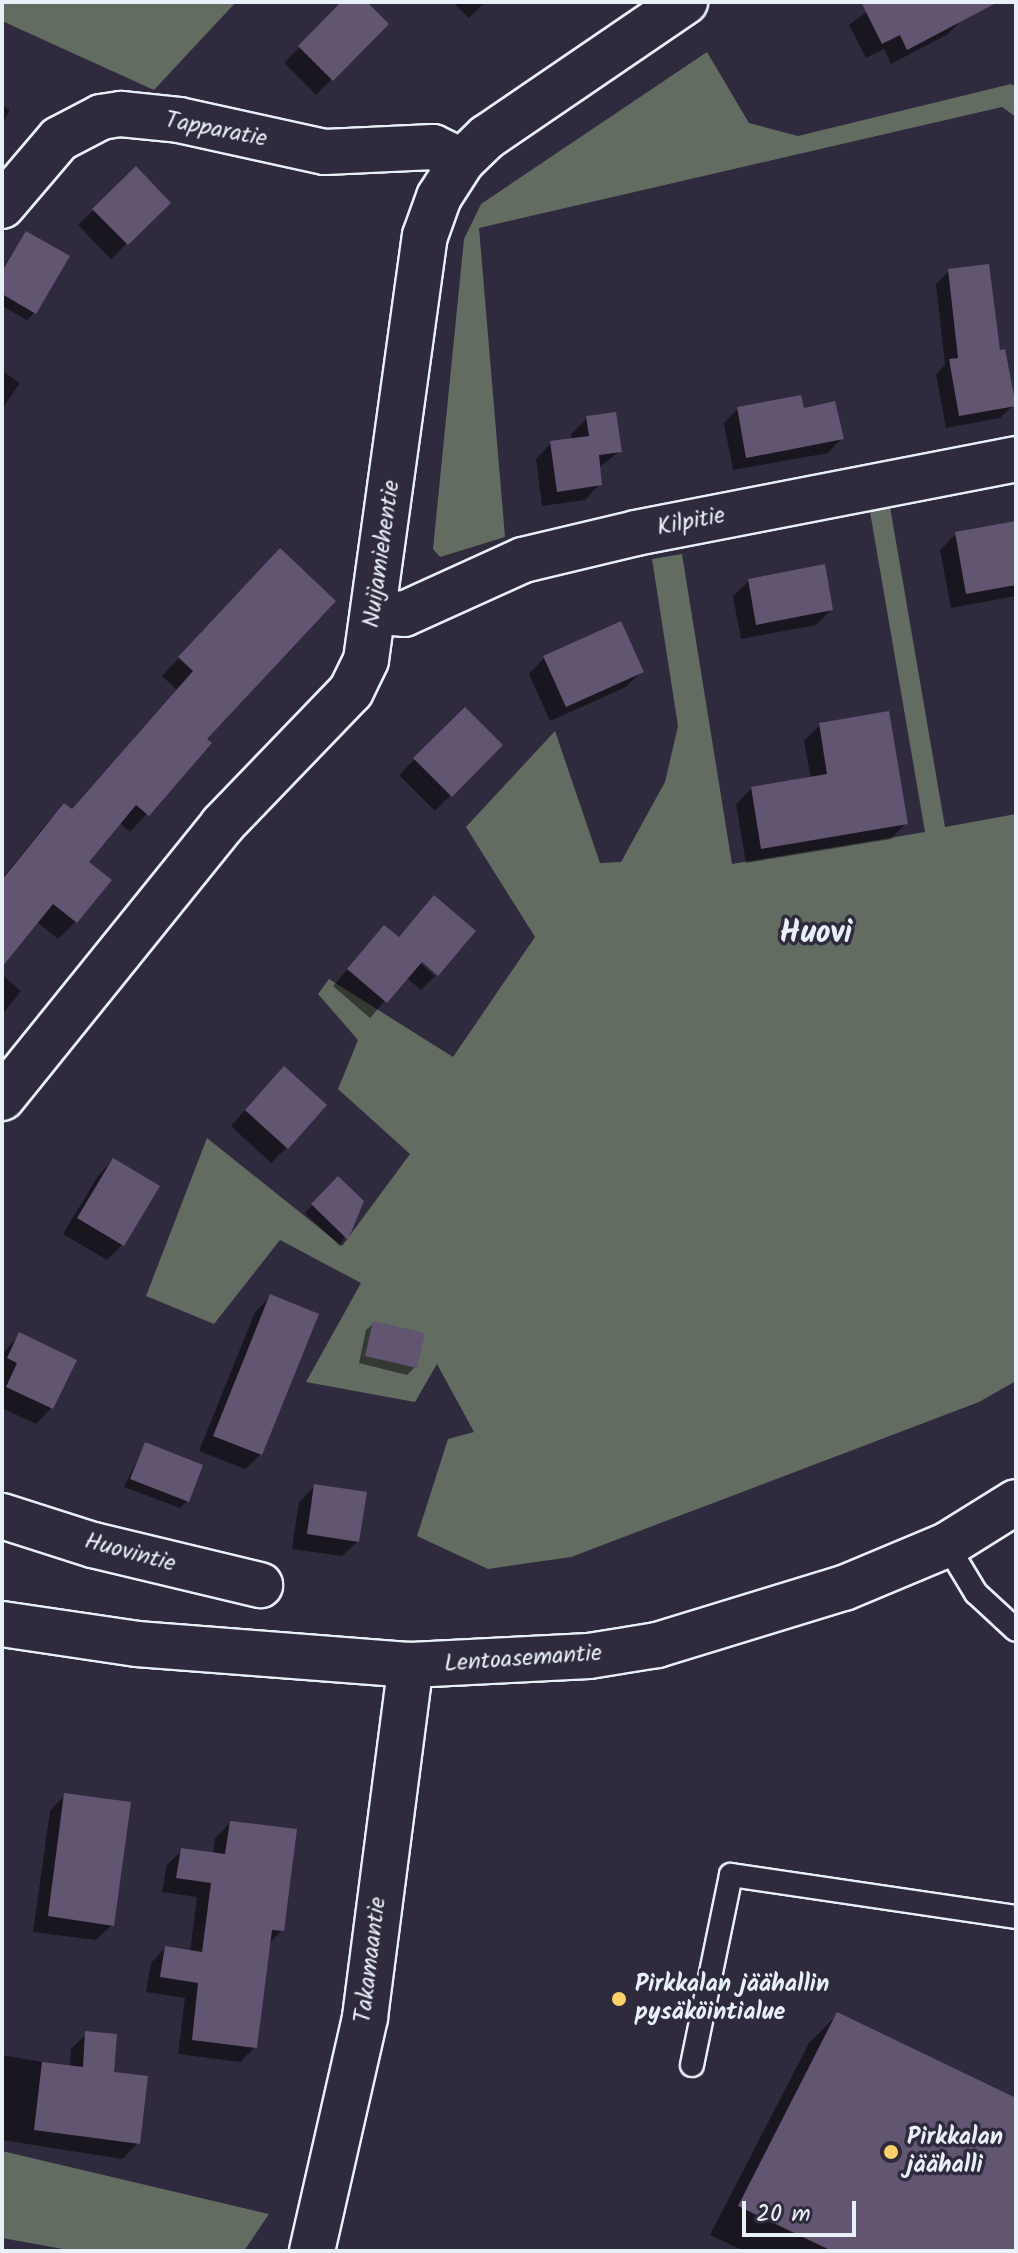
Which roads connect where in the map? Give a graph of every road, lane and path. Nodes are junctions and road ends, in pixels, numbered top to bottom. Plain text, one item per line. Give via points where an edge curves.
1 (685, 2) edge
2 (462, 161) junction
3 (2, 206) edge
4 (1016, 459) edge
5 (377, 612) junction
6 (2, 1098) edge
7 (1016, 1502) edge
8 (2, 1516) edge
9 (947, 1545) junction
10 (260, 1585) dead end
11 (2, 1624) edge
12 (1016, 1630) edge
13 (411, 1665) junction
14 (1016, 1917) edge
15 (692, 2065) dead end
16 (312, 2251) edge

1 - 2 street, Nuijamiehentie via 487,137
2 - 3 street, Tapparatie via 433,147 325,152 179,120 121,114 101,117 59,139
2 - 5 street, Nuijamiehentie via 439,197 425,236
4 - 5 street, Kilpitie via 523,560 404,614
5 - 6 street, Nuijamiehentie via 366,660 351,691 222,825
7 - 9 street, Lentoasemantie
8 - 10 street, Huovintie via 93,1545
9 - 12 lane via 976,1593
9 - 13 street, Lentoasemantie via 844,1588 657,1645 535,1662
11 - 13 street, Lentoasemantie via 137,1644
13 - 16 street, Takamaantie via 365,2017
14 - 15 lane via 731,1875

